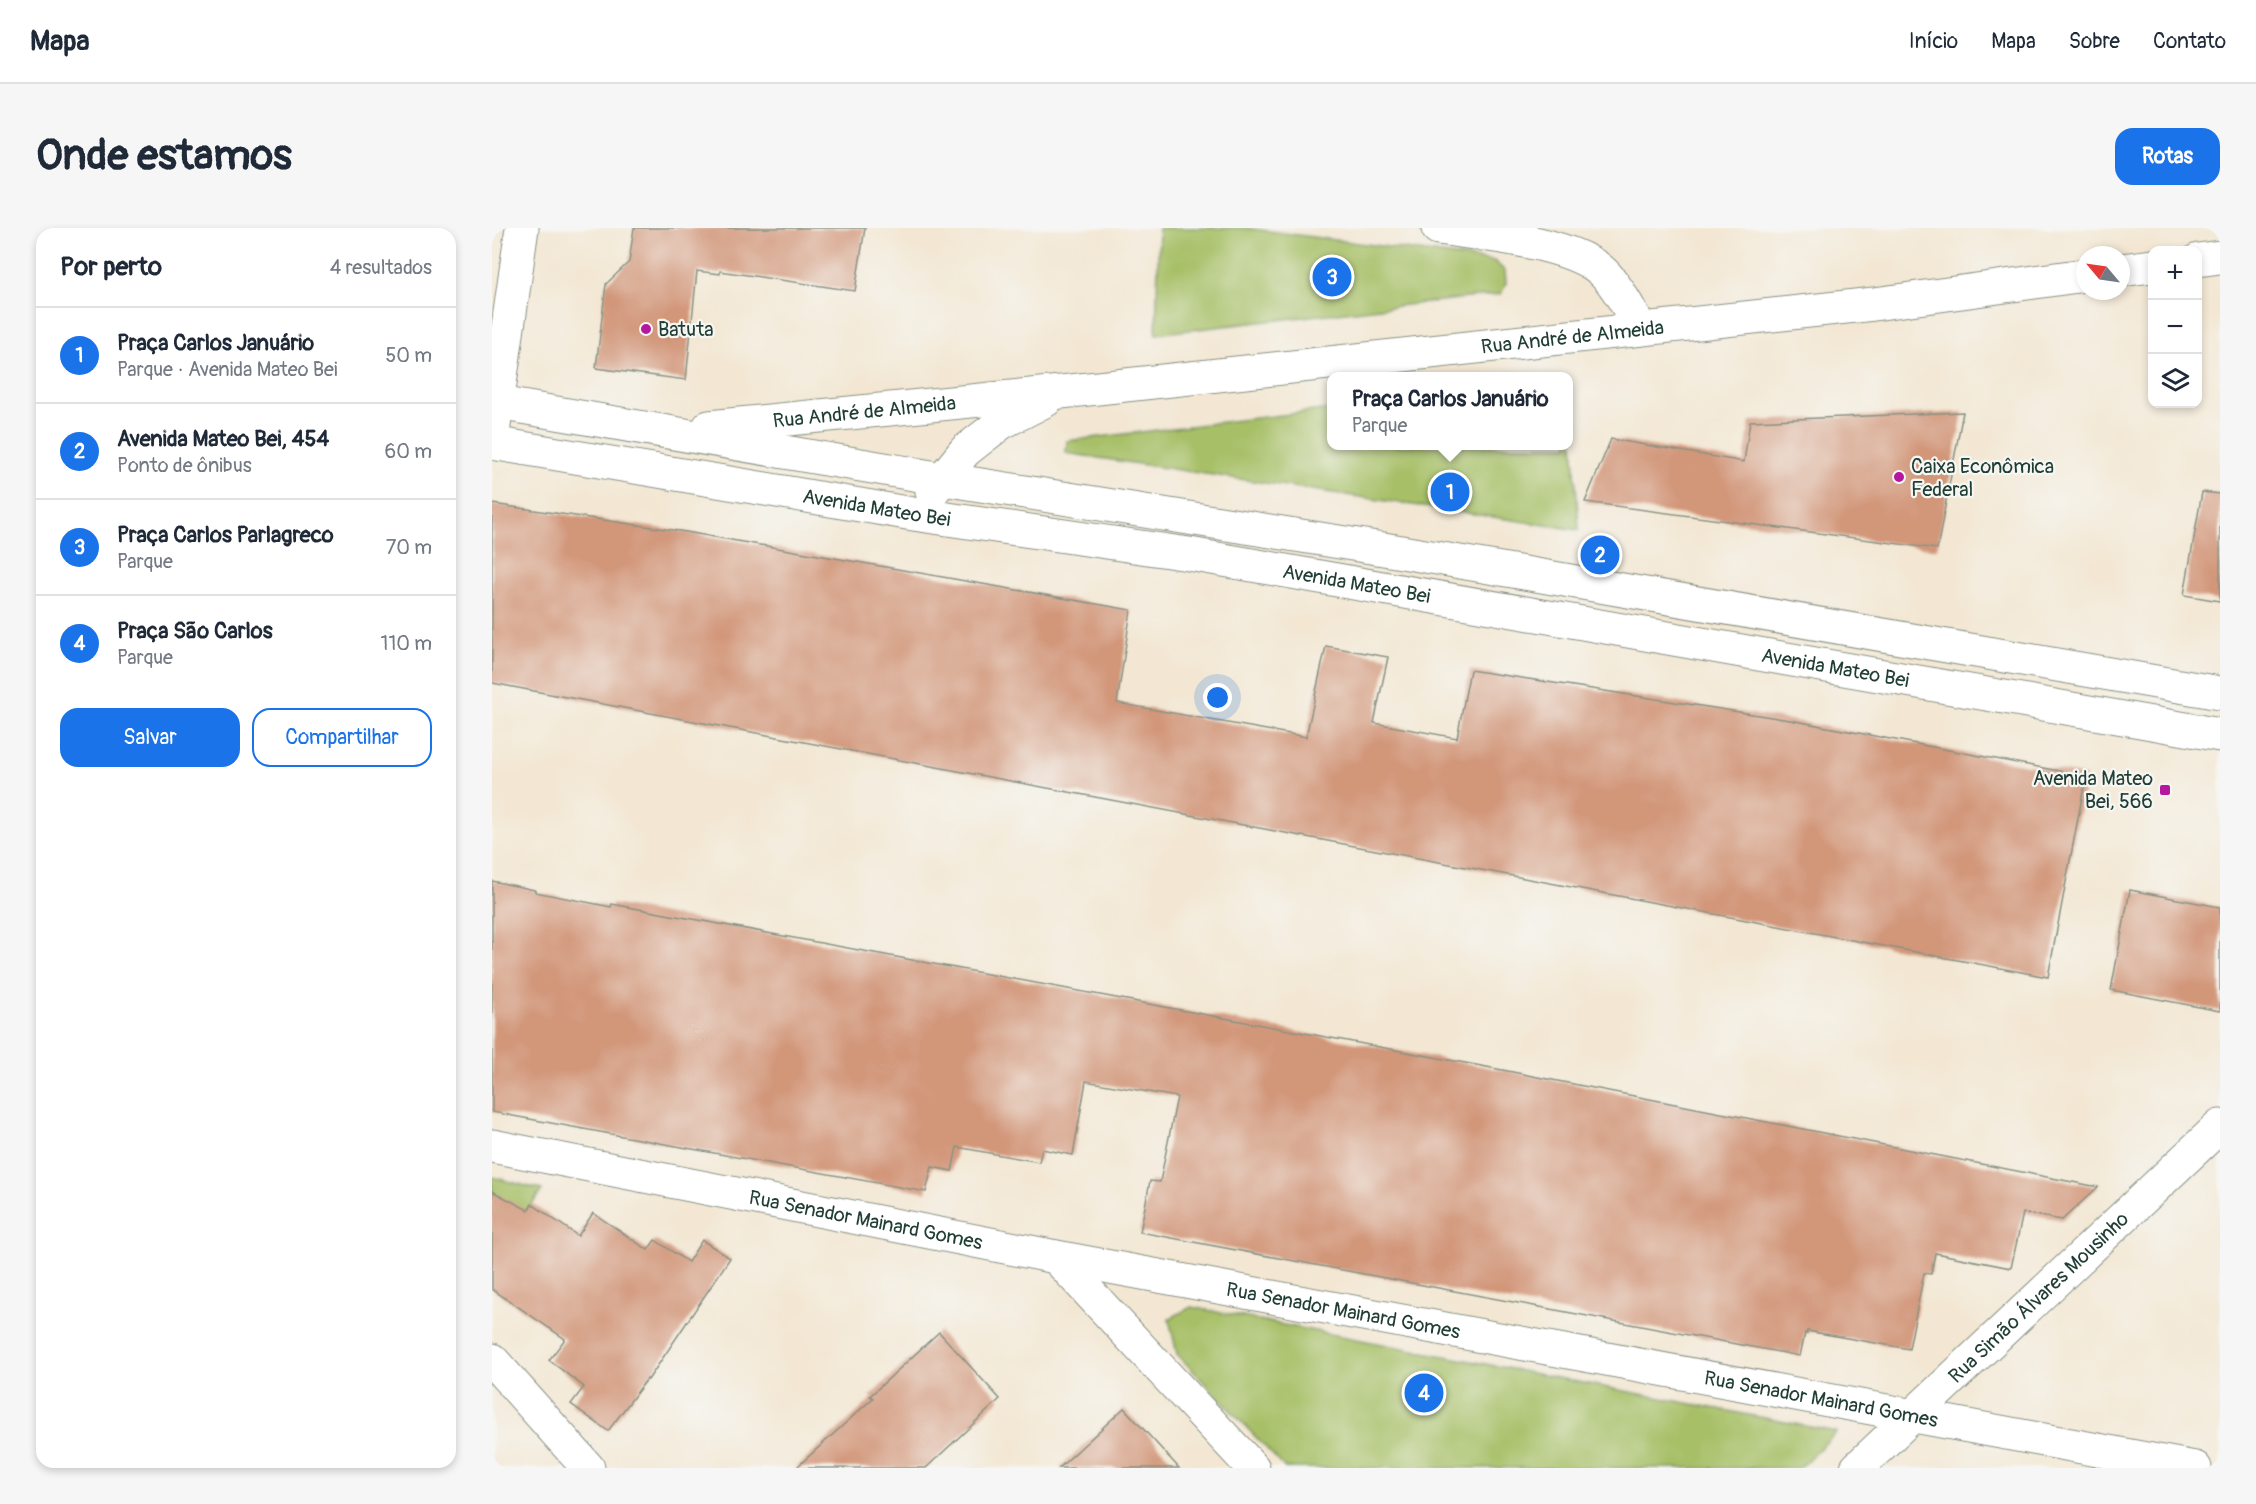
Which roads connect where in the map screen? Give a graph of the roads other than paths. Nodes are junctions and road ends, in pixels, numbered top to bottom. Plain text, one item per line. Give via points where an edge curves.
1 (522, 228) edge
2 (1438, 228) edge
3 (2220, 257) edge
4 (2202, 259) edge
5 (2148, 267) edge
6 (2130, 269) edge
7 (2076, 276) edge
8 (1641, 329) junction
9 (1061, 392) junction
10 (495, 402) edge
11 (668, 430) junction
12 (492, 442) edge
13 (943, 479) junction
14 (913, 514) junction
15 (2220, 693) edge
16 (2220, 735) edge
17 (2220, 1126) edge
18 (492, 1146) edge
19 (1056, 1257) junction
20 (492, 1360) edge
21 (1913, 1415) junction
22 (588, 1468) edge
23 (1253, 1468) edge
24 (1857, 1468) edge
25 (2195, 1468) edge

1 - 10 main road
2 - 8 main road via 1559,249 1590,263 1605,274
3 - 4 main road
5 - 6 main road
7 - 8 main road, Rua André de Almeida via 1874,304
8 - 9 main road, Rua André de Almeida
9 - 11 main road, Rua André de Almeida
9 - 13 main road, Rua André de Almeida via 1001,423 965,451
10 - 11 main road, Avenida Mateo Bei
10 - 12 main road
11 - 13 main road, Avenida Mateo Bei
12 - 14 main road, Avenida Mateo Bei
13 - 14 main road, Rua André de Almeida
13 - 15 main road, Avenida Mateo Bei via 1396,551
14 - 16 main road, Avenida Mateo Bei via 1201,556
17 - 21 main road, Rua Simão Álvares Mousinho
18 - 19 main road, Rua Senador Mainard Gomes
19 - 21 main road, Rua Senador Mainard Gomes
19 - 23 main road
20 - 22 main road
21 - 24 main road, Rua Simão Álvares Mousinho
21 - 25 main road, Rua Senador Mainard Gomes

